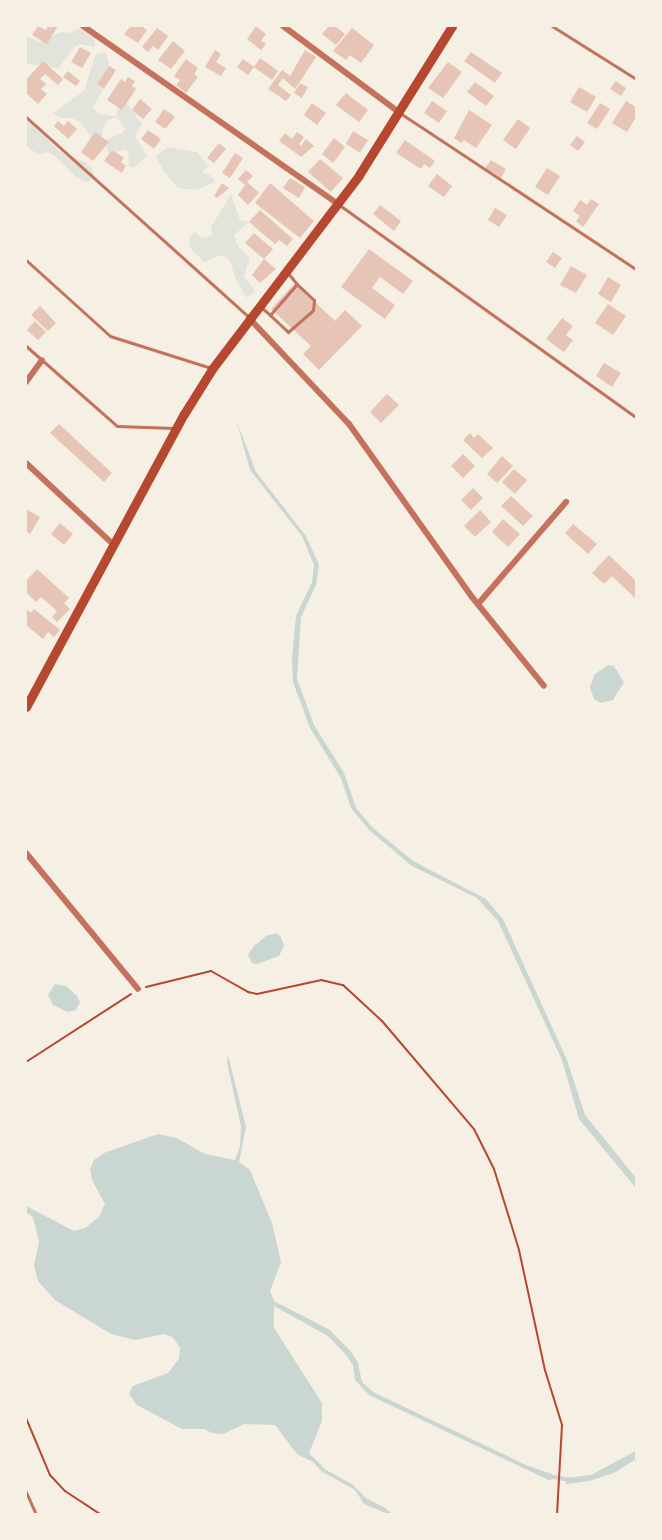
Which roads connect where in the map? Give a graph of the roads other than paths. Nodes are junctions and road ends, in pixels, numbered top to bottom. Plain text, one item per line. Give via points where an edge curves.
1 (83, 26) edge
2 (284, 26) edge
3 (452, 26) edge
4 (552, 26) edge
5 (636, 79) edge
6 (400, 113) junction
7 (26, 117) edge
8 (337, 203) junction
9 (26, 260) edge
10 (636, 269) edge
11 (286, 270) junction
12 (297, 284) junction
13 (259, 306) junction
14 (270, 315) junction
15 (249, 318) junction
16 (26, 346) edge
17 (42, 360) junction
18 (212, 369) junction
19 (26, 382) edge
20 (636, 417) edge
21 (176, 428) junction
22 (26, 463) edge
23 (566, 502) dead end
24 (114, 545) junction
25 (478, 604) junction
26 (544, 686) dead end
27 (29, 693) edge
28 (26, 707) edge
29 (26, 853) edge
30 (138, 989) road end
31 (26, 1492) edge
32 (36, 1515) edge

1 - 8 street
2 - 6 street
3 - 6 main road
4 - 5 lane
6 - 8 main road
6 - 10 lane
7 - 15 lane
8 - 11 main road
8 - 20 lane
9 - 18 lane via 110,336
11 - 12 lane
11 - 13 main road
12 - 14 lane
12 - 14 lane via 314,300 313,310 288,332
13 - 14 lane
13 - 15 main road
15 - 18 main road
15 - 25 street via 349,424
16 - 17 lane
17 - 19 street
17 - 21 lane via 117,426
18 - 21 main road
21 - 24 main road
22 - 24 street
23 - 25 street
24 - 27 main road
25 - 26 street
27 - 28 main road
29 - 30 street
31 - 32 lane

